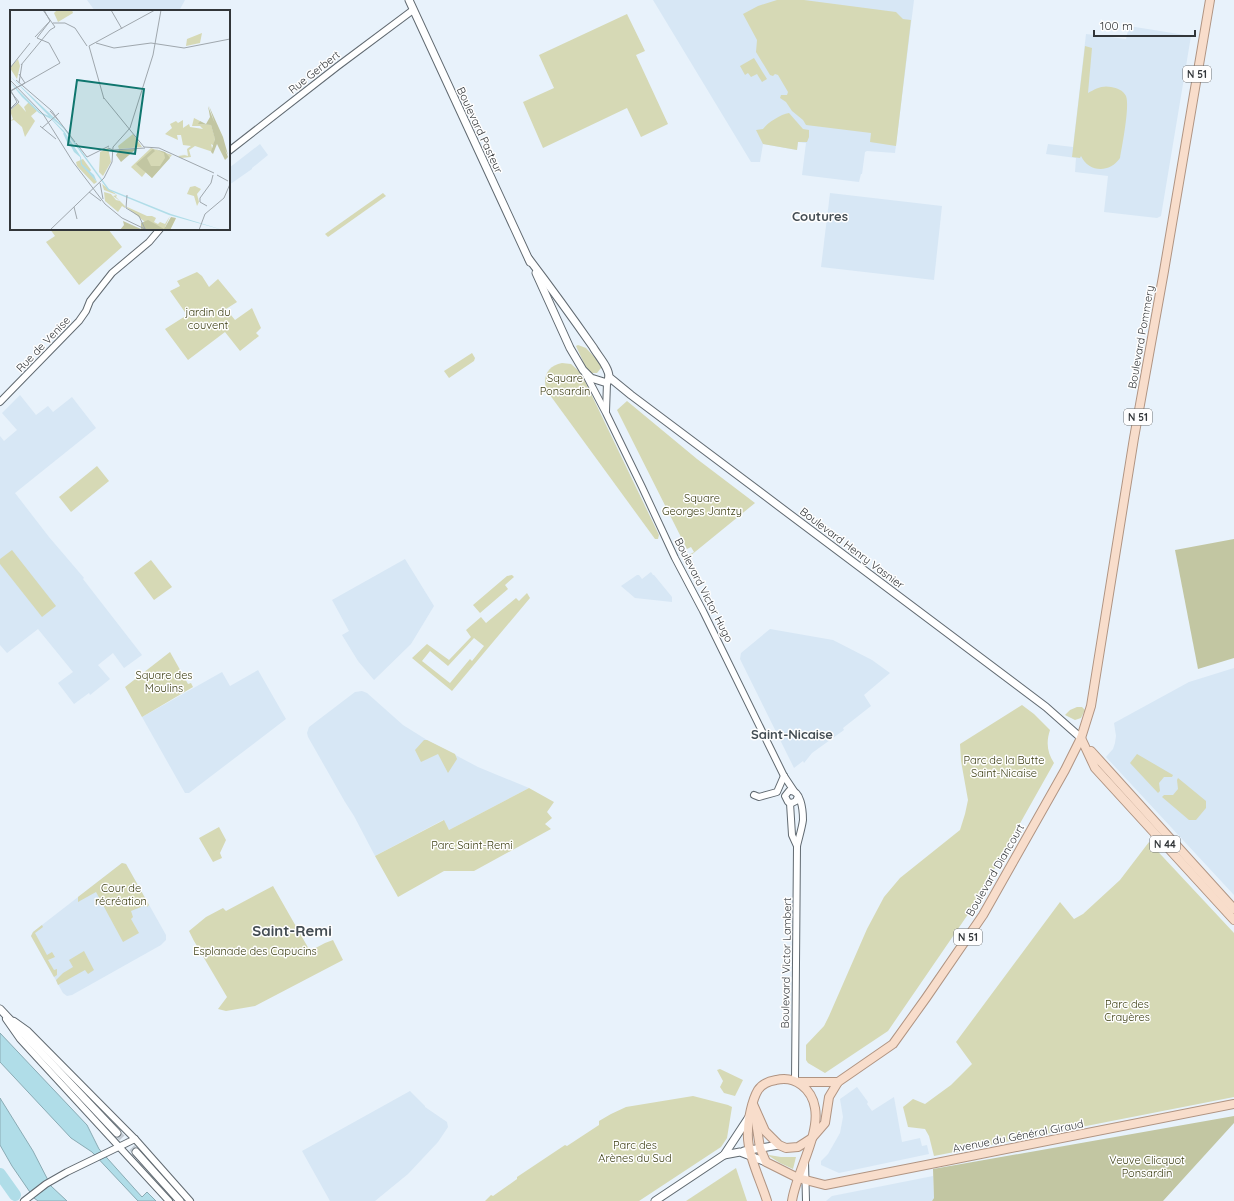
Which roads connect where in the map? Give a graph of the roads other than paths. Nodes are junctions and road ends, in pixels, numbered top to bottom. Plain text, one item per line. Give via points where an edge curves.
1 (409, 0) edge
2 (1210, 0) edge
3 (413, 10) junction
4 (230, 150) edge
5 (159, 230) edge
6 (529, 259) junction
7 (574, 319) joint
8 (570, 348) joint
9 (583, 370) junction
10 (608, 380) junction
11 (0, 402) edge
12 (606, 413) junction
13 (1081, 738) junction
14 (784, 776) junction
15 (796, 793) junction
16 (786, 794) junction
17 (754, 795) dead end
18 (790, 803) junction
19 (797, 846) junction
20 (1234, 909) edge
21 (1234, 920) edge
22 (1, 1010) edge
23 (797, 1081) junction
24 (838, 1082) junction
25 (753, 1104) junction
26 (1234, 1104) edge
27 (750, 1115) junction
28 (117, 1133) tunnel mouth
29 (812, 1138) junction
30 (135, 1140) junction
31 (779, 1145) junction
32 (117, 1148) junction
33 (760, 1148) junction
34 (136, 1152) tunnel mouth
35 (751, 1153) junction
36 (724, 1155) junction
37 (766, 1162) junction
38 (802, 1179) junction
39 (24, 1201) edge
40 (169, 1201) edge
41 (180, 1201) edge
42 (190, 1201) edge
43 (655, 1201) edge
44 (767, 1201) edge
45 (792, 1201) edge
46 (806, 1201) edge

1 - 3 main road, Boulevard Pasteur
2 - 13 main road, Boulevard Pommery / N 51 via 1092,702
3 - 4 street, Rue Gerbert
3 - 6 main road, Boulevard Pasteur
5 - 11 street, Rue de Venise via 149,242 112,273 90,301 82,316
6 - 7 main road, Boulevard Pasteur / N 44
6 - 8 main road, Boulevard Pasteur / N 44
7 - 10 main road, Boulevard Henry Vasnier / N 44 via 609,373
8 - 9 main road, Boulevard Victor Hugo / N 44
9 - 10 main road, Boulevard Henry Vasnier / N 44 via 591,378
9 - 12 street, Boulevard Victor Hugo
10 - 12 street, Boulevard Victor Hugo
10 - 13 main road, Boulevard Henry Vasnier / N 44 via 1046,707
12 - 14 street, Boulevard Victor Hugo
13 - 20 main road, Boulevard Henry Vasnier / N 44
13 - 21 main road, Boulevard Henry Vasnier / N 44 via 1096,768
13 - 24 main road, Boulevard Diancourt / N 51 via 983,915 910,1021 893,1044
14 - 15 street
14 - 16 street
14 - 17 street via 777,792 758,797
15 - 16 street via 789,791
15 - 18 street via 796,801
15 - 19 street via 803,819
16 - 18 street via 785,798
18 - 19 street via 792,835
19 - 23 street, Boulevard Victor Lambert
22 - 28 main road
22 - 30 street via 28,1031
22 - 32 street via 20,1040
23 - 24 main road
23 - 25 main road via 782,1078 769,1081 758,1091
23 - 29 main road via 811,1097 815,1108
24 - 29 main road, Boulevard Diancourt / N 51 via 830,1097 825,1123
25 - 27 main road
25 - 31 main road via 765,1131
25 - 33 main road
26 - 38 main road, Avenue du Général Giraud via 825,1184
27 - 35 main road via 748,1132
27 - 36 main road
29 - 31 main road via 793,1148
29 - 38 main road, N 51 via 805,1157
30 - 32 street
30 - 42 street
31 - 33 main road
32 - 39 street via 46,1184
32 - 40 street
33 - 35 main road
33 - 37 main road
34 - 41 main road
35 - 36 main road
35 - 37 main road
35 - 44 main road
36 - 43 main road
37 - 38 main road, Avenue du Général Giraud
38 - 45 main road, N 51
38 - 46 street

